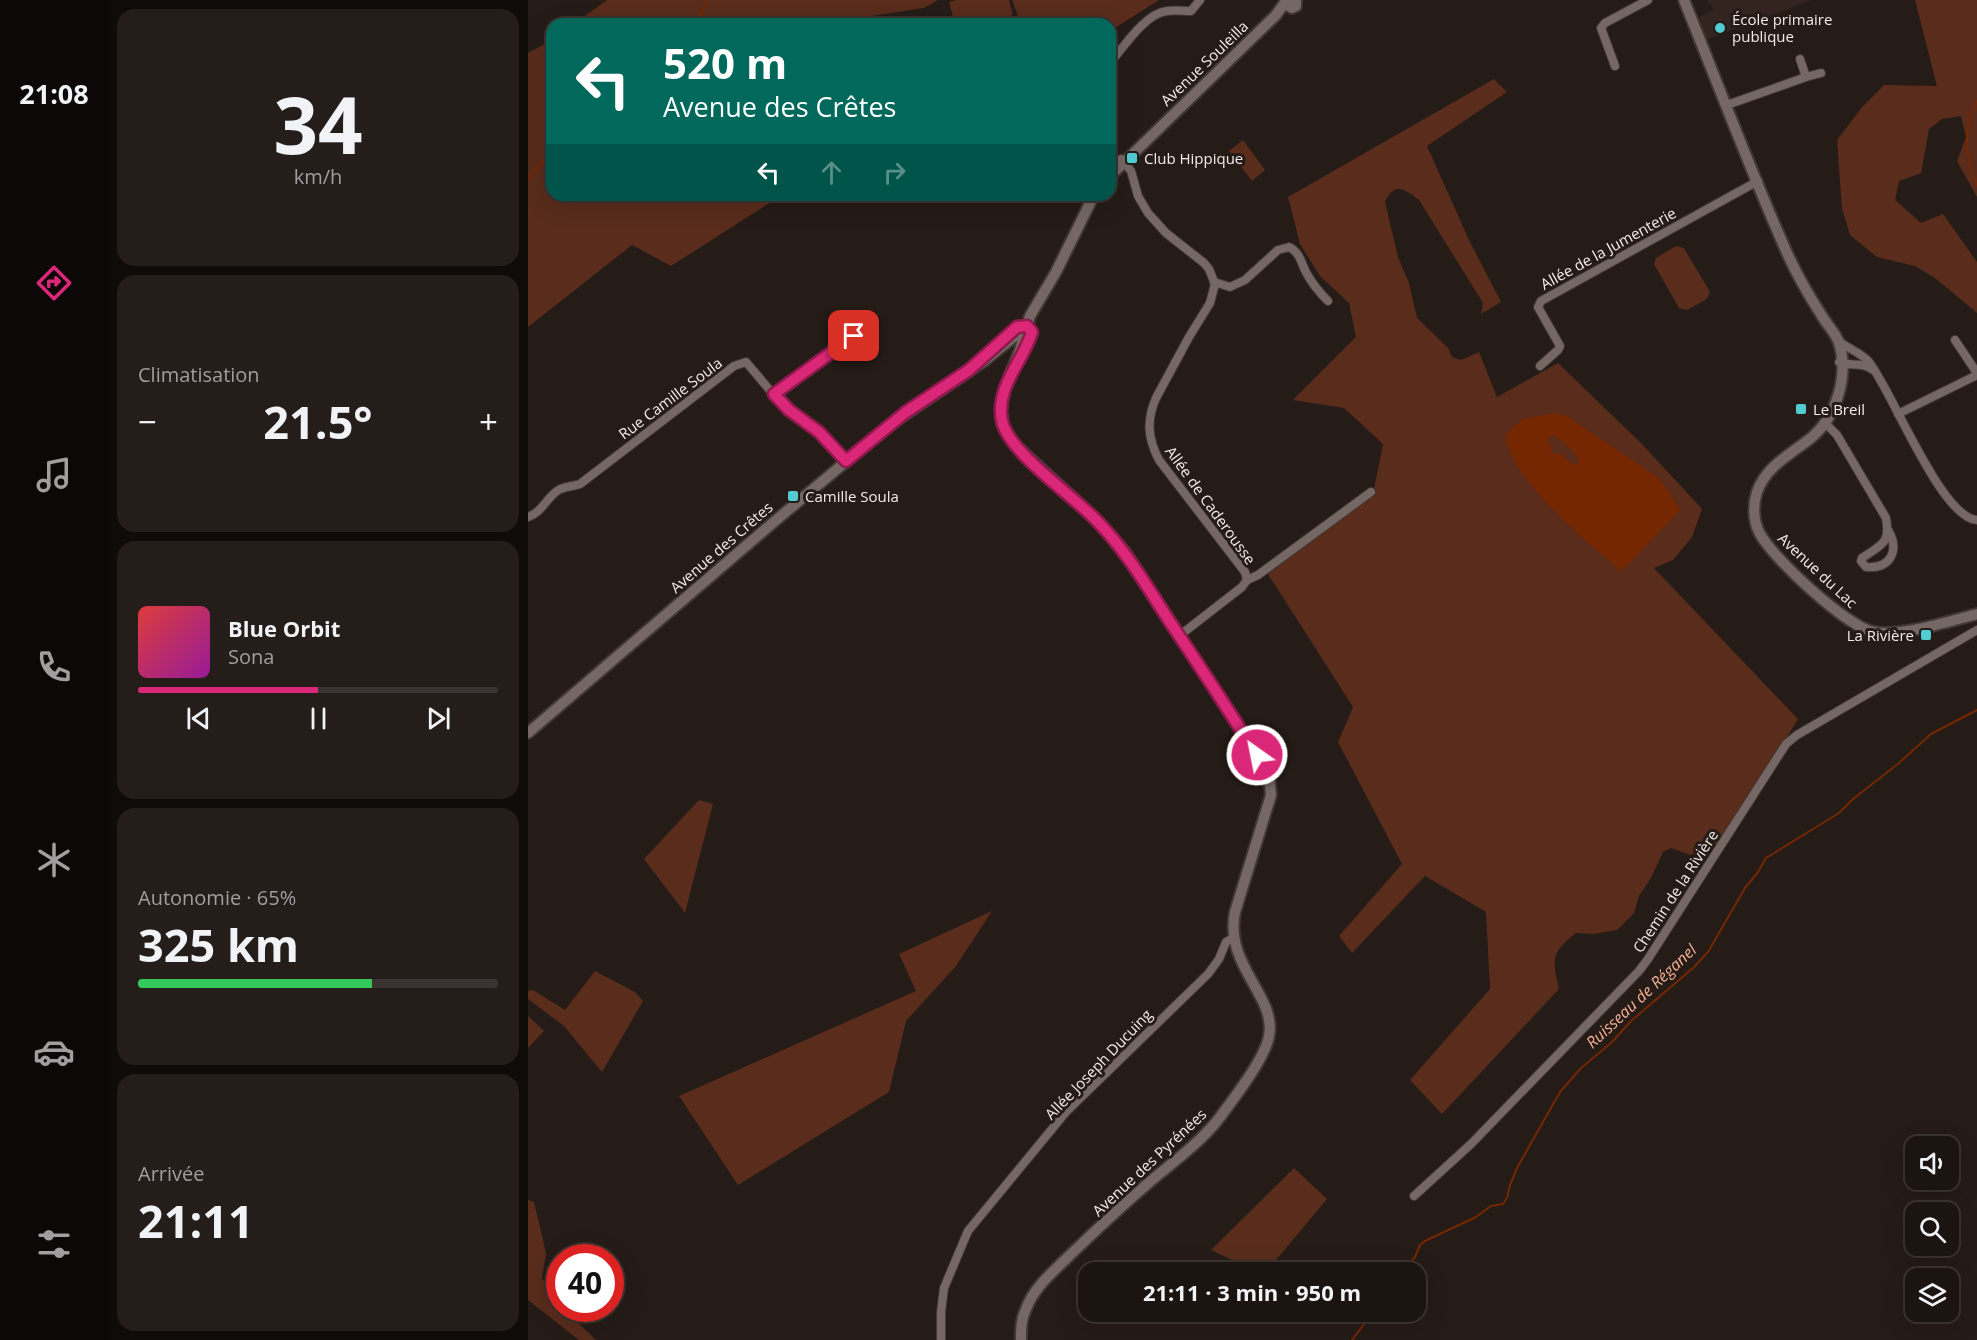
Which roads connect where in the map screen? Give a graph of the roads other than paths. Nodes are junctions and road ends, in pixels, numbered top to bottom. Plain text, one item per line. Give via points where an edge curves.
1 (1200, 0) edge
2 (1648, 0) edge
3 (1684, 0) edge
4 (1293, 2) edge
5 (1116, 56) edge
6 (1800, 59) dead end
7 (1615, 66) dead end
8 (1821, 73) dead end
9 (1806, 77) junction
10 (1727, 105) junction
11 (1122, 161) junction
12 (1116, 166) edge
13 (1116, 168) edge
14 (1758, 181) junction
15 (1091, 201) edge
16 (1074, 237) junction
17 (1214, 282) junction
18 (1328, 302) dead end
19 (1825, 321) junction
20 (1026, 327) junction
21 (854, 336) dead end
22 (1955, 340) dead end
23 (1839, 341) junction
24 (1007, 342) junction
25 (1020, 350) junction
26 (1863, 358) junction
27 (1840, 360) junction
28 (1540, 366) dead end
29 (969, 370) junction
30 (1874, 370) junction
31 (1977, 374) edge
32 (1008, 379) junction
33 (774, 394) junction
34 (1898, 414) junction
35 (1825, 423) junction
36 (846, 461) junction
37 (1371, 492) dead end
38 (528, 517) edge
39 (1977, 520) edge
40 (1888, 530) junction
41 (1247, 580) junction
42 (1977, 614) edge
43 (1977, 630) edge
44 (1179, 636) junction
45 (528, 733) edge
46 (1233, 938) junction
47 (1414, 1196) dead end
48 (941, 1340) edge
49 (1021, 1340) edge

1 - 5 street via 1191,11 1155,14
2 - 7 street via 1605,22 1601,28
3 - 10 street, Avenue du Lac
4 - 11 street, Avenue Souleilla
6 - 9 street
8 - 9 street
9 - 10 street
10 - 14 street, Avenue du Lac
11 - 12 street
11 - 13 street
11 - 17 street via 1131,171 1148,213 1204,263
14 - 19 street, Avenue du Lac via 1796,273
14 - 28 street, Allée de la Jumenterie via 1541,301 1538,307 1560,346
15 - 16 street, Avenue des Pyrénées
16 - 20 street, Avenue des Pyrénées
16 - 20 street, Avenue des Pyrénées via 1064,271
17 - 18 street via 1230,287 1245,280 1278,250 1288,247 1296,251 1305,272
17 - 41 street, Allée de Caderousse via 1210,303 1151,408 1149,429 1159,460 1245,572
19 - 23 street, Avenue du Lac
19 - 27 street, Avenue du Lac
20 - 24 street, Avenue des Crêtes
20 - 25 street, Avenue des Pyrénées
20 - 29 street, Avenue des Crêtes
20 - 32 street, Avenue des Pyrénées via 1025,351
21 - 33 street
22 - 31 street
23 - 26 street
23 - 27 street, Avenue du Lac
24 - 25 street
24 - 29 street, Avenue des Crêtes
25 - 32 street, Avenue des Pyrénées
26 - 27 street
26 - 30 street
27 - 30 street
27 - 35 street, Avenue du Lac via 1839,396
29 - 36 street, Avenue des Crêtes via 906,412
30 - 34 street
31 - 34 street
32 - 44 street, Avenue des Pyrénées via 1001,411 1009,437 1096,519 1125,552
33 - 36 street, Rue Camille Soula
33 - 38 street, Rue Camille Soula via 746,362 734,366 580,484 563,487
34 - 39 street via 1954,506
35 - 40 street via 1837,435 1886,518
35 - 42 street, Avenue du Lac via 1762,482 1755,519 1770,547 1823,599 1870,631 1899,632
36 - 45 street, Avenue des Crêtes
37 - 41 street
40 - 40 street via 1878,549 1862,558 1866,567 1891,558 1894,539
41 - 44 street, Allée de Caderousse
43 - 47 street, Chemin de la Rivière via 1786,744 1648,959 1470,1144
44 - 46 street, Avenue des Pyrénées via 1271,783 1271,795 1235,912
46 - 48 street, Allée Joseph Ducuing via 1226,942 1208,974 1066,1112 982,1213 963,1242 944,1288
46 - 49 street, Avenue des Pyrénées via 1269,1016 1269,1037 1261,1056 1207,1132 1041,1285 1025,1309

